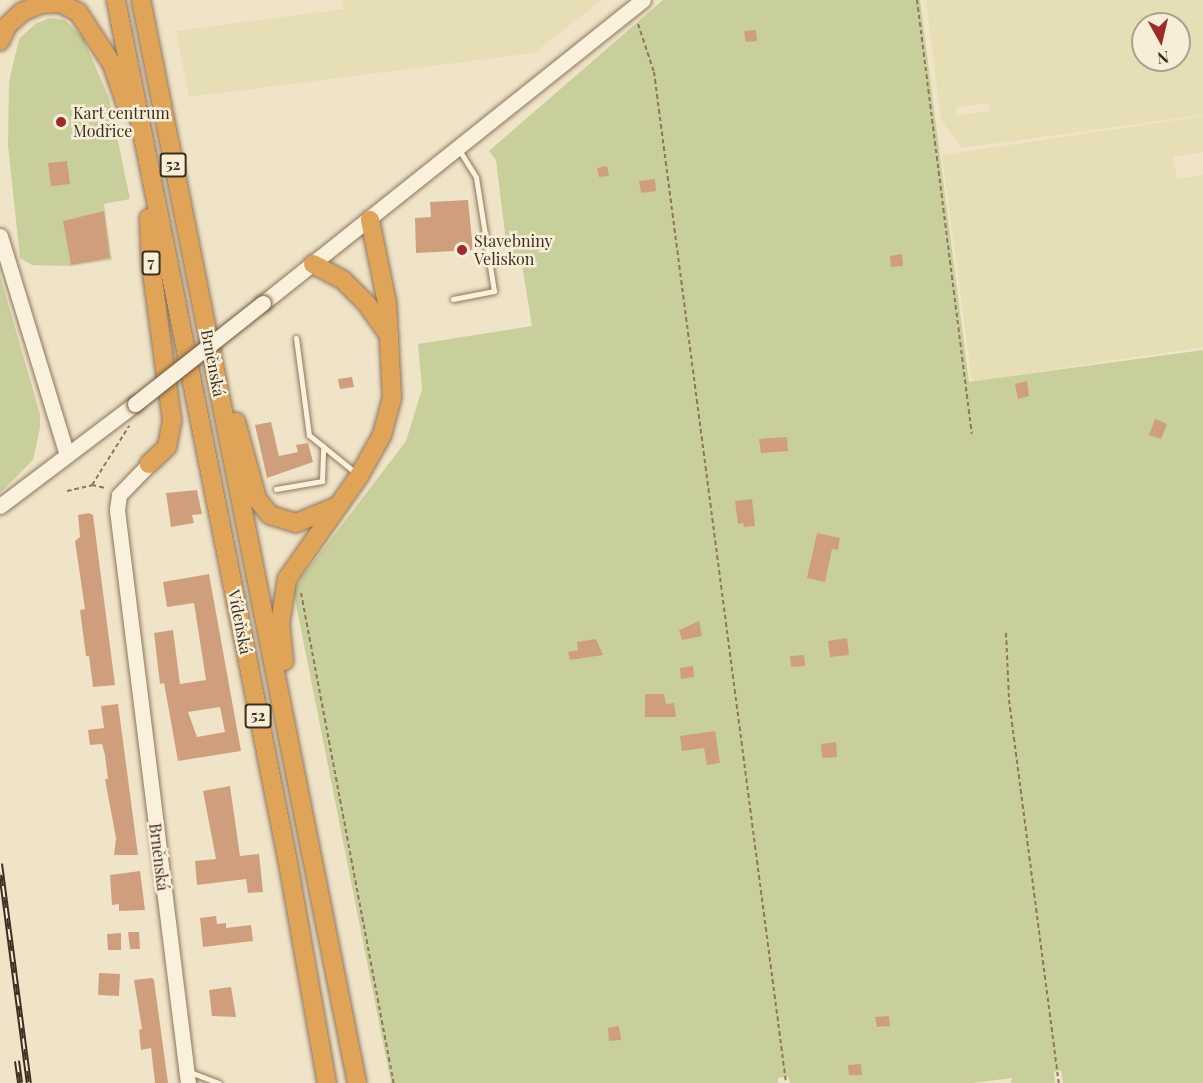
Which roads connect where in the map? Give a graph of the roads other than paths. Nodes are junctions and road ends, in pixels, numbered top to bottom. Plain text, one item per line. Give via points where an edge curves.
1 (116, 0) edge
2 (141, 0) edge
3 (643, 0) edge
4 (0, 41) edge
5 (459, 150) junction
6 (147, 162) junction
7 (370, 220) junction
8 (0, 236) edge
9 (313, 264) junction
10 (453, 299) dead end
11 (296, 338) dead end
12 (390, 338) junction
13 (220, 398) junction
14 (323, 446) junction
15 (68, 455) junction
16 (149, 464) joint
17 (359, 476) junction
18 (276, 489) dead end
19 (336, 506) junction
20 (0, 507) edge
21 (286, 726) junction
22 (187, 1077) edge
23 (219, 1083) edge
24 (327, 1083) edge
25 (357, 1083) edge

1 - 6 highway, 52
2 - 13 highway, Brněnská / 52
3 - 5 main road
4 - 6 highway via 7,26 22,12 40,4 60,3 78,12 112,64
5 - 7 main road
5 - 10 lane via 476,177 494,291
6 - 16 highway, 7 via 151,265 172,421 167,447
6 - 24 highway, Vídeňská / 52 via 284,846
7 - 9 main road
7 - 12 highway
8 - 15 main road
9 - 12 highway via 343,280 367,304
9 - 15 main road, bridge
11 - 14 lane via 309,435
12 - 17 highway via 392,397 382,435
13 - 19 highway via 235,421 257,499 270,515 296,523
13 - 21 highway, Brněnská / 52
14 - 17 lane
14 - 18 lane via 322,481
15 - 20 main road
16 - 22 main road, Brněnská via 119,495 120,540
17 - 19 highway
19 - 21 highway via 298,558 283,591 280,624 287,675
21 - 25 highway, 52
22 - 23 lane

